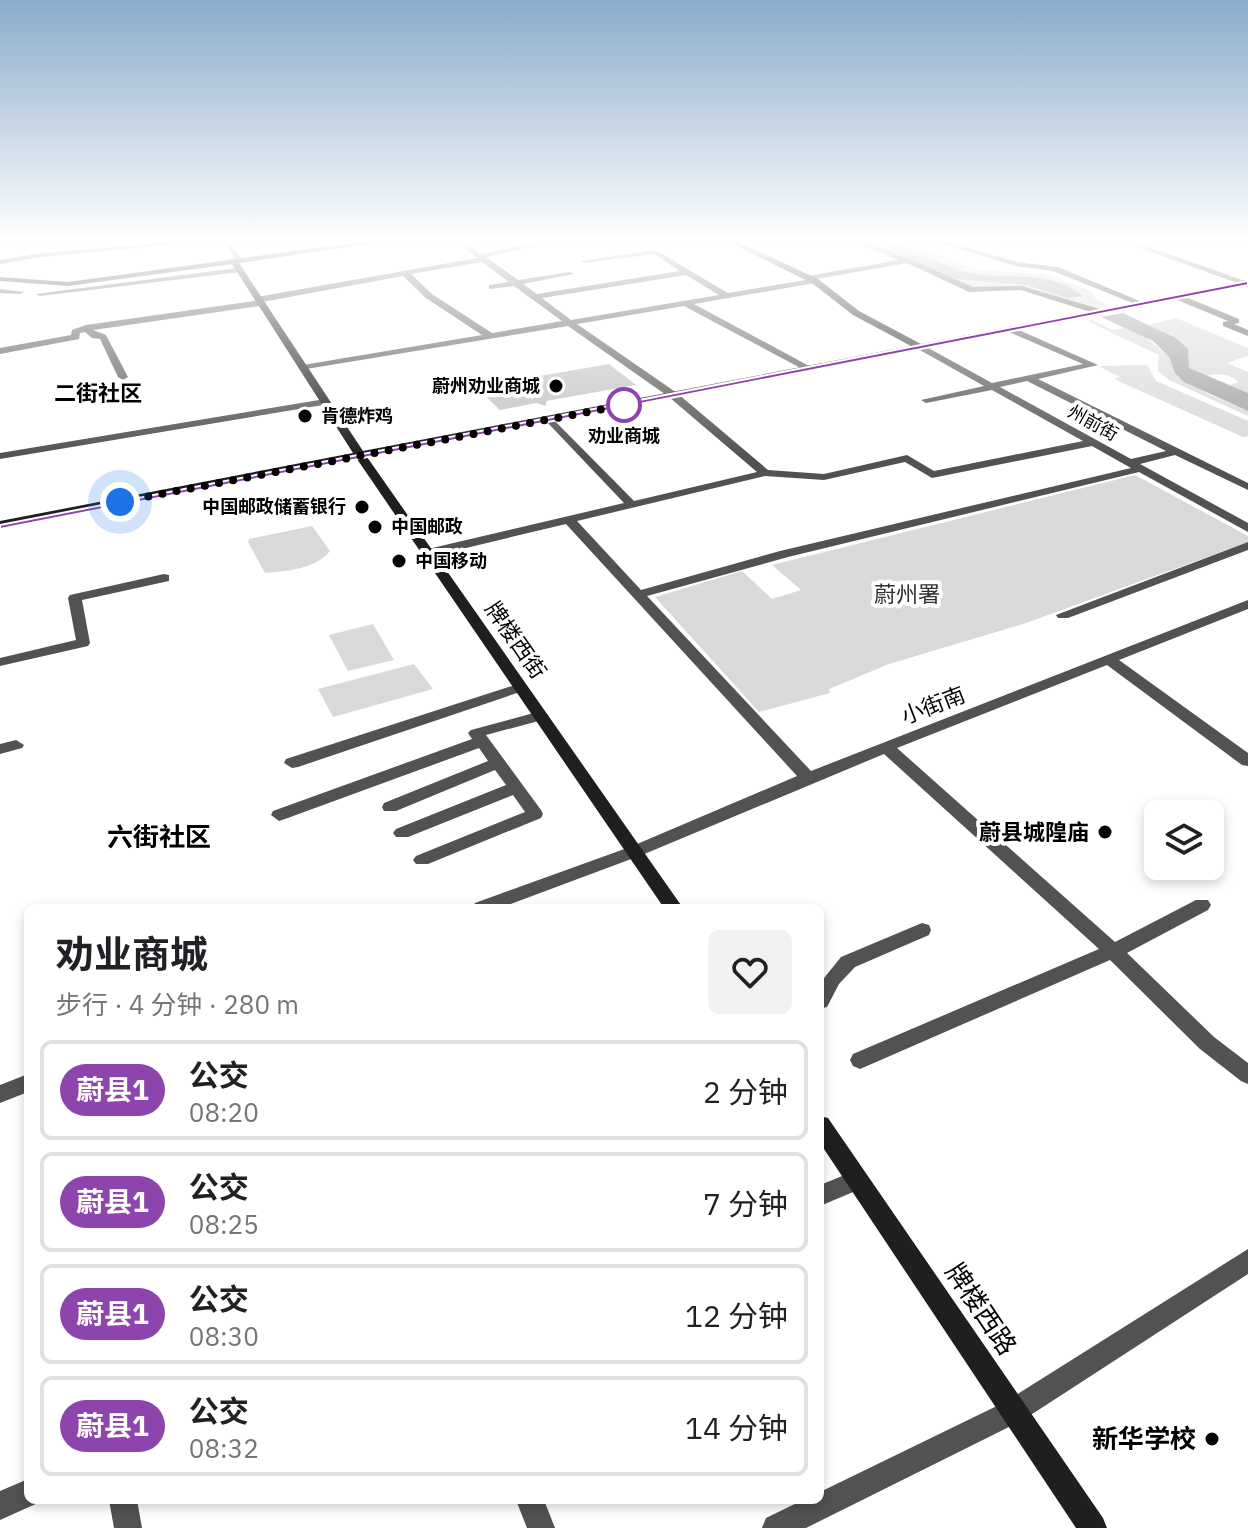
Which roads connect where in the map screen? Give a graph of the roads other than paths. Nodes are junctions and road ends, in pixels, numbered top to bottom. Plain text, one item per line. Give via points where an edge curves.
1 (190, 312) edge
2 (265, 312) edge
3 (454, 312) edge
4 (556, 312) edge
5 (629, 312) edge
6 (701, 312) edge
7 (855, 312) edge
8 (1099, 312) edge
9 (1215, 312) edge
10 (569, 322) junction
11 (86, 328) junction
12 (1012, 330) junction
13 (1248, 333) edge
14 (490, 336) junction
15 (921, 347) junction
16 (0, 351) edge
17 (303, 368) junction
18 (808, 369) junction
19 (123, 377) dead end
20 (1028, 378) junction
21 (991, 387) junction
22 (673, 395) junction
23 (926, 400) dead end
24 (325, 402) junction
25 (550, 419) junction
26 (1090, 443) junction
27 (1175, 452) junction
28 (360, 455) junction
29 (0, 456) edge
30 (1133, 466) junction
31 (765, 473) junction
32 (1248, 487) edge
33 (632, 505) junction
34 (569, 520) junction
35 (0, 525) edge
36 (1248, 528) edge
37 (1248, 546) edge
38 (428, 553) junction
39 (164, 578) dead end
40 (637, 595) junction
41 (1248, 604) edge
42 (1063, 615) dead end
43 (1108, 659) junction
44 (0, 662) edge
45 (521, 687) junction
46 (541, 716) junction
47 (482, 741) junction
48 (886, 747) junction
49 (1248, 761) edge
50 (292, 763) dead end
51 (499, 763) junction
52 (808, 778) junction
53 (517, 787) junction
54 (390, 807) dead end
55 (279, 815) dead end
56 (402, 833) dead end
57 (636, 851) junction
58 (422, 860) dead end
59 (492, 904) edge
60 (671, 904) edge
61 (1202, 905) dead end
62 (922, 930) dead end
63 (1113, 951) junction
64 (824, 994) edge
65 (860, 1060) dead end
66 (1248, 1075) edge
67 (24, 1085) edge
68 (0, 1094) edge
69 (824, 1131) edge
70 (857, 1180) junction
71 (824, 1194) edge
72 (1248, 1260) edge
73 (1014, 1411) junction
74 (24, 1495) edge
75 (124, 1504) edge
76 (532, 1504) edge
77 (0, 1506) edge
78 (128, 1528) edge
79 (541, 1528) edge
80 (776, 1528) edge
81 (1093, 1528) edge

1 - 11 street
2 - 17 main road, 牌楼西街
3 - 14 street
4 - 10 street
5 - 10 street
6 - 18 street
7 - 15 main road
8 - 12 main road
9 - 13 street via 1236,321 1226,324
10 - 14 street
10 - 22 street
11 - 16 street via 75,332 76,337
11 - 19 street via 103,337
12 - 15 main road
12 - 20 street via 1093,365
14 - 17 street
15 - 18 main road
15 - 21 street, 州前街
17 - 24 main road, 牌楼西街
18 - 22 main road
20 - 21 street
20 - 27 street
21 - 23 street
21 - 26 street, 州前街
22 - 25 main road
22 - 31 street
24 - 28 main road, 牌楼西街
24 - 29 street
25 - 28 main road
25 - 33 street
26 - 30 street, 州前街
26 - 31 street via 932,475 907,458 824,477
27 - 30 street
27 - 32 street
28 - 35 main road
28 - 38 main road, 牌楼西街
30 - 36 street, 州前街
30 - 40 street
31 - 33 street
33 - 34 street
34 - 38 street
34 - 40 street
37 - 42 street
38 - 45 main road, 牌楼西街
39 - 44 street via 75,598 83,643
40 - 52 street
41 - 43 street, 小街南
43 - 48 street, 小街南
43 - 49 street
45 - 46 main road, 牌楼西街
45 - 50 street
46 - 47 street via 476,733
46 - 57 main road, 牌楼西街
47 - 51 street
47 - 55 street
48 - 52 street, 小街南
48 - 63 street
51 - 53 street
51 - 54 street
52 - 57 street, 小街南
53 - 56 street
53 - 58 street via 535,814
57 - 59 street, 小街南
57 - 60 main road
61 - 63 street
62 - 64 street via 848,962
63 - 65 street
63 - 66 street via 1207,1043
67 - 68 street
69 - 70 main road, 牌楼西路
70 - 71 street
70 - 73 main road, 牌楼西路
72 - 73 street
73 - 80 street
73 - 81 main road, 牌楼西路
74 - 77 street
75 - 78 street
76 - 79 street

